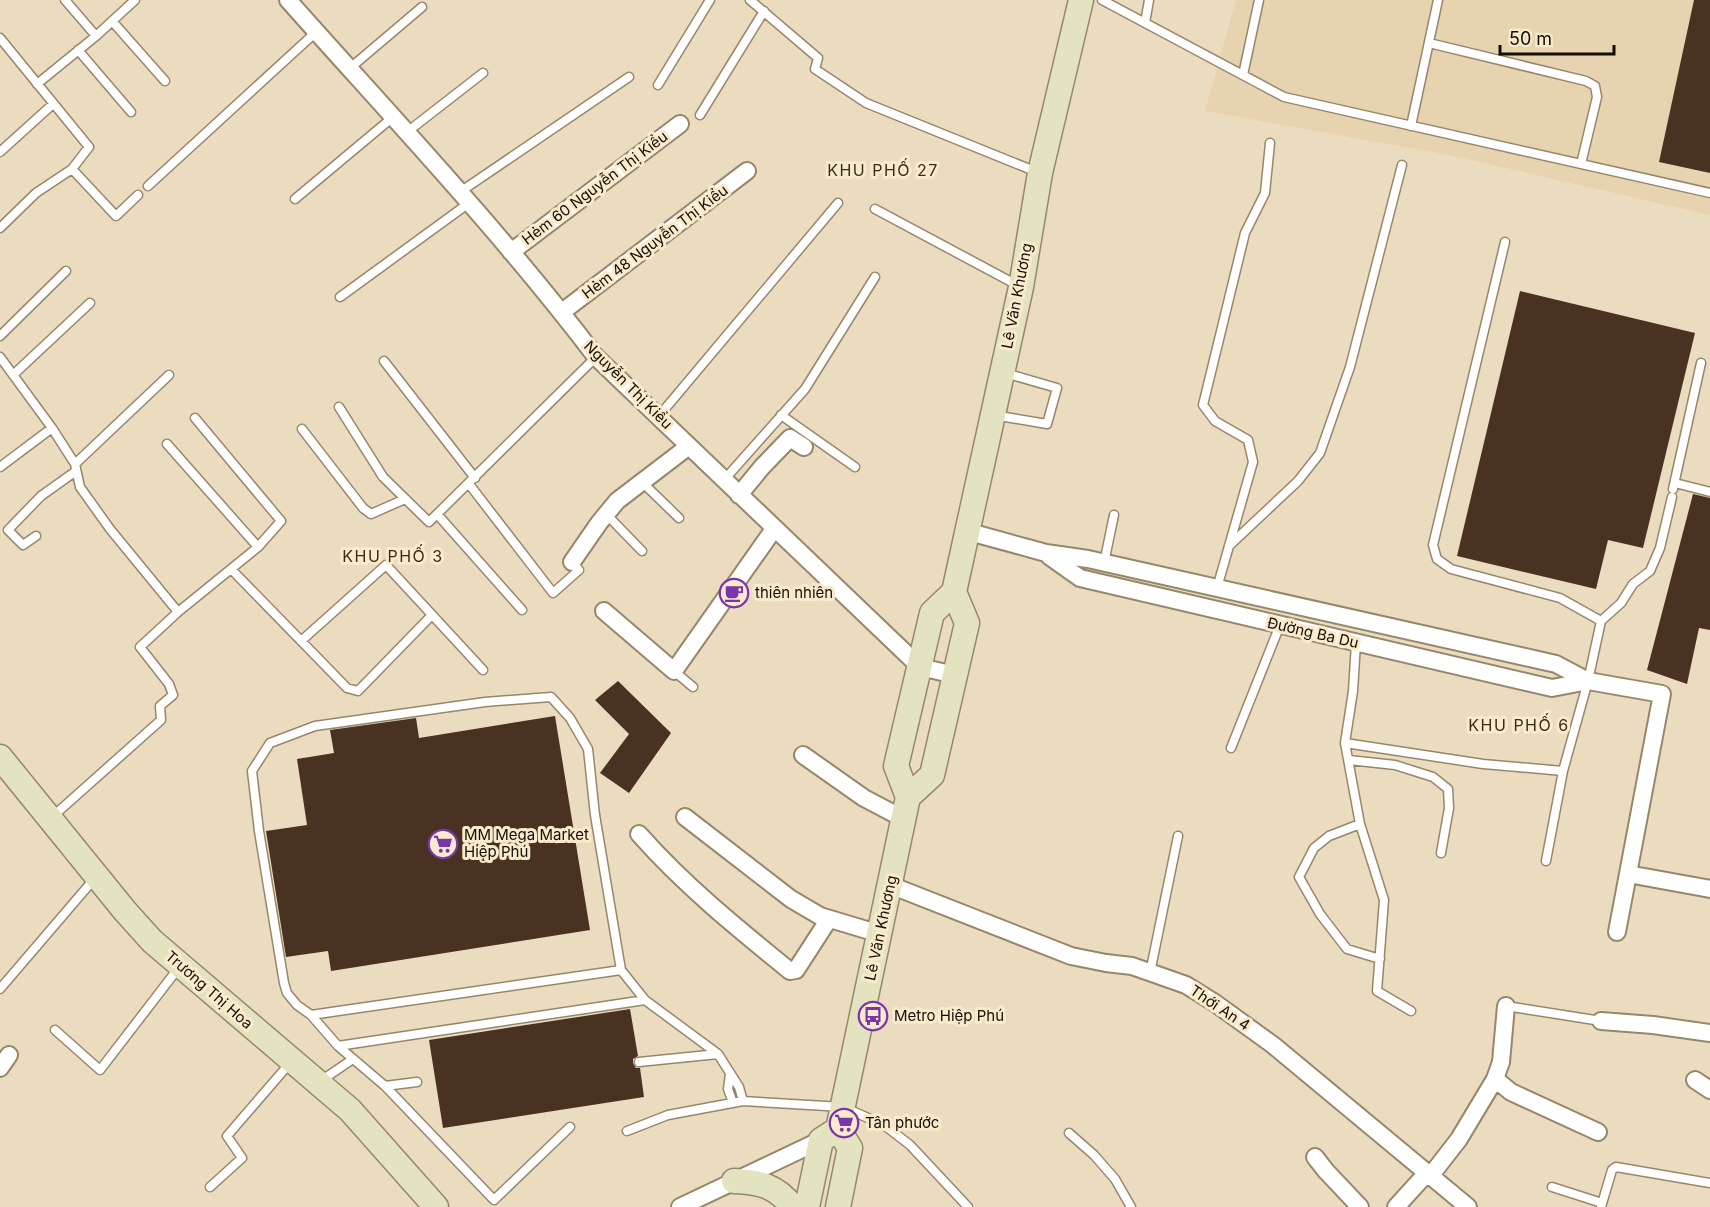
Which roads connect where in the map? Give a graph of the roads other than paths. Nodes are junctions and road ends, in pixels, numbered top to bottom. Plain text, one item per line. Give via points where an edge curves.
1 (64, 0) edge
2 (135, 0) edge
3 (288, 0) edge
4 (710, 0) edge
5 (750, 0) edge
6 (1082, 0) edge
7 (1102, 0) edge
8 (1149, 0) edge
9 (1259, 0) edge
10 (1438, 0) edge
11 (423, 8) dead end
12 (764, 11) junction
13 (112, 21) junction
14 (1144, 23) junction
15 (316, 32) junction
16 (96, 36) junction
17 (0, 39) edge
18 (1429, 43) junction
19 (78, 50) junction
20 (349, 69) junction
21 (483, 73) dead end
22 (1243, 75) junction
23 (629, 77) dead end
24 (165, 81) dead end
25 (37, 84) junction
26 (658, 85) dead end
27 (53, 104) junction
28 (131, 112) dead end
29 (700, 115) dead end
30 (393, 117) junction
31 (680, 124) dead end
32 (1411, 126) junction
33 (406, 133) junction
34 (1270, 142) dead end
35 (0, 152) edge
36 (1581, 164) junction
37 (1402, 165) dead end
38 (72, 170) junction
39 (747, 171) dead end
40 (1040, 173) junction
41 (148, 186) dead end
42 (1710, 193) edge
43 (138, 195) dead end
44 (464, 197) junction
45 (295, 199) dead end
46 (838, 203) dead end
47 (875, 210) dead end
48 (0, 228) edge
49 (1505, 242) dead end
50 (511, 252) junction
51 (66, 271) dead end
52 (875, 278) dead end
53 (1020, 287) junction
54 (340, 297) dead end
55 (90, 303) dead end
56 (562, 312) junction
57 (0, 336) edge
58 (0, 357) edge
59 (596, 357) junction
60 (384, 361) dead end
61 (1701, 363) dead end
62 (1001, 372) junction
63 (13, 375) junction
64 (169, 375) dead end
65 (339, 407) dead end
66 (992, 414) junction
67 (782, 415) junction
68 (659, 416) junction
69 (195, 418) dead end
70 (52, 428) junction
71 (302, 429) dead end
72 (167, 444) dead end
73 (689, 446) junction
74 (804, 447) dead end
75 (0, 467) edge
76 (76, 467) junction
77 (855, 467) dead end
78 (724, 480) junction
79 (472, 481) junction
80 (642, 482) junction
81 (1673, 490) junction
82 (1710, 492) edge
83 (739, 495) junction
84 (405, 499) junction
85 (437, 514) junction
86 (605, 514) junction
87 (1114, 515) dead end
88 (679, 518) dead end
89 (774, 529) junction
90 (966, 531) junction
91 (36, 536) dead end
92 (1231, 544) junction
93 (258, 547) junction
94 (642, 551) dead end
95 (1046, 554) junction
96 (572, 562) joint
97 (1104, 562) junction
98 (231, 569) junction
99 (1217, 588) junction
100 (954, 592) junction
101 (522, 610) dead end
102 (604, 611) dead end
103 (178, 612) junction
104 (431, 616) junction
105 (1355, 620) junction
106 (1601, 621) junction
107 (1280, 625) junction
108 (301, 641) junction
109 (1356, 643) junction
110 (920, 667) junction
111 (483, 670) dead end
112 (674, 671) junction
113 (955, 675) junction
114 (1588, 681) junction
115 (693, 687) dead end
116 (1345, 743) junction
117 (1231, 748) dead end
118 (803, 755) dead end
119 (0, 757) edge
120 (1349, 760) junction
121 (1563, 771) junction
122 (906, 808) junction
123 (686, 817) dead end
124 (51, 818) junction
125 (1360, 824) junction
126 (639, 834) dead end
127 (1178, 836) dead end
128 (1441, 853) dead end
129 (1546, 861) dead end
130 (1628, 874) junction
131 (97, 876) junction
132 (890, 885) junction
133 (1710, 890) edge
134 (829, 919) junction
135 (1617, 932) dead end
136 (880, 934) junction
137 (1380, 958) junction
138 (180, 966) junction
139 (621, 970) junction
140 (1150, 973) junction
141 (0, 989) edge
142 (645, 1000) junction
143 (1506, 1006) joint
144 (1412, 1011) dead end
145 (311, 1015) junction
146 (1601, 1021) joint
147 (55, 1030) dead end
148 (1710, 1033) edge
149 (338, 1046) junction
150 (718, 1054) junction
151 (353, 1059) junction
152 (292, 1061) junction
153 (639, 1062) dead end
154 (730, 1074) junction
155 (1495, 1079) junction
156 (1695, 1080) dead end
157 (319, 1082) junction
158 (417, 1082) dead end
159 (385, 1086) junction
160 (1710, 1090) edge
161 (743, 1101) junction
162 (733, 1103) junction
163 (834, 1125) junction
164 (570, 1127) dead end
165 (627, 1131) dead end
166 (1598, 1132) dead end
167 (1068, 1133) dead end
168 (1315, 1156) dead end
169 (1426, 1174) junction
170 (734, 1181) junction
171 (1710, 1184) edge
172 (210, 1187) dead end
173 (1552, 1187) dead end
174 (1602, 1205) edge
175 (436, 1207) edge
176 (680, 1207) edge
177 (793, 1207) edge
178 (807, 1207) edge
179 (838, 1207) edge
180 (968, 1207) edge
181 (1131, 1207) edge
182 (1360, 1207) edge
183 (1396, 1207) edge
184 (1468, 1207) edge

1 - 16 lane
2 - 13 lane
3 - 15 street, Nguyễn Thị Kiểu
4 - 26 lane
5 - 12 lane
6 - 40 main road, Lê Văn Khương
7 - 14 lane
8 - 14 lane
9 - 22 lane
10 - 18 lane
11 - 20 lane
12 - 29 lane
12 - 40 lane via 818,57 815,69 866,103
13 - 16 lane
13 - 24 lane
14 - 22 lane
15 - 20 street, Nguyễn Thị Kiểu
15 - 41 lane
16 - 19 lane
17 - 25 lane
18 - 32 lane
18 - 36 lane via 1595,86 1597,97
19 - 25 lane
19 - 28 lane
20 - 30 street, Nguyễn Thị Kiểu
21 - 33 lane
22 - 32 lane via 1284,97
23 - 44 lane
25 - 27 lane
27 - 35 lane
27 - 38 lane via 89,147
30 - 33 street, Nguyễn Thị Kiểu
30 - 45 lane
31 - 50 street, Hẻm 60 Nguyễn Thị Kiểu
32 - 36 lane
33 - 44 street, Nguyễn Thị Kiểu
34 - 92 lane via 1265,193 1245,233 1203,405 1215,421 1248,440 1253,462
36 - 42 lane
37 - 92 lane via 1350,367 1320,453 1298,481
38 - 43 lane via 116,216
38 - 48 lane via 36,193
39 - 56 street, Hẻm 48 Nguyễn Thị Kiểu
40 - 53 main road, Lê Văn Khương
44 - 50 street, Nguyễn Thị Kiểu
44 - 54 lane
46 - 68 lane
47 - 53 lane
49 - 106 lane via 1432,544 1437,559 1451,569 1560,598
50 - 56 street, Nguyễn Thị Kiểu
51 - 57 lane
52 - 67 lane via 805,389
53 - 62 main road, Lê Văn Khương
55 - 63 lane
56 - 59 street, Nguyễn Thị Kiểu
58 - 63 lane
59 - 68 street, Nguyễn Thị Kiểu
59 - 79 lane
60 - 79 lane
61 - 81 lane
62 - 66 main road, Lê Văn Khương
62 - 66 lane via 1057,388 1047,424
63 - 70 lane
64 - 76 lane
65 - 84 lane via 383,477
66 - 90 main road, Lê Văn Khương
67 - 77 lane
67 - 78 lane
68 - 73 street, Nguyễn Thị Kiểu
69 - 93 lane via 281,521
70 - 75 lane
70 - 76 lane
71 - 84 lane via 371,514
72 - 93 lane
73 - 78 street, Nguyễn Thị Kiểu
73 - 80 street
74 - 83 street via 790,438
76 - 91 lane via 8,530 23,545
76 - 103 lane via 80,487 110,530
78 - 83 street, Nguyễn Thị Kiểu
79 - 85 lane
79 - 96 lane via 553,593 579,570
80 - 86 street
80 - 88 lane
81 - 82 lane
81 - 106 lane via 1660,548 1650,571 1633,584 1621,603
83 - 89 street, Nguyễn Thị Kiểu
84 - 85 lane via 429,522
85 - 101 lane
86 - 94 lane
86 - 96 street
87 - 97 lane
89 - 110 street, Nguyễn Thị Kiểu
89 - 112 street
90 - 95 street, Đường Ba Du
90 - 100 main road, Lê Văn Khương
92 - 99 lane
93 - 98 lane
95 - 97 street, Đường Ba Du
95 - 107 street, Đường Ba Du via 1080,578
97 - 99 street, Đường Ba Du
98 - 103 lane
98 - 108 lane
99 - 105 street, Đường Ba Du
100 - 110 main road via 932,613
100 - 113 main road via 967,623
102 - 112 street
103 - 124 lane via 140,647 173,695 160,706 161,720
104 - 108 lane via 357,691 347,688
104 - 108 lane via 386,565
104 - 111 lane
105 - 109 street
105 - 114 street, Đường Ba Du via 1556,664
106 - 114 lane
107 - 109 street, Đường Ba Du
107 - 117 lane
109 - 114 street, Đường Ba Du via 1552,688
109 - 116 lane
110 - 113 street
110 - 122 main road via 896,766
112 - 115 lane
113 - 122 main road via 932,775
114 - 121 lane
114 - 130 street, Đường Ba Du via 1662,694
116 - 120 lane
116 - 121 lane via 1484,764
118 - 122 street via 864,798
119 - 124 main road, Trương Thị Hoa
120 - 125 lane
120 - 128 lane via 1395,765 1433,777 1448,789 1449,808
121 - 129 lane
122 - 132 main road, Lê Văn Khương
123 - 134 street via 791,899
124 - 131 main road, Trương Thị Hoa
125 - 137 lane via 1384,900
125 - 137 lane via 1329,836 1314,848 1299,876 1320,914 1347,949
126 - 134 street via 671,870 790,971 796,970
127 - 140 lane
130 - 133 street
130 - 135 street
131 - 138 main road, Trương Thị Hoa via 152,941
131 - 141 lane
132 - 136 main road, Lê Văn Khương
132 - 140 street, Thới An 4 via 1071,956 1132,966
134 - 136 street
136 - 163 main road, Lê Văn Khương
137 - 144 lane via 1377,991
138 - 147 lane via 100,1070
138 - 152 main road, Trương Thị Hoa
139 - 142 lane
139 - 145 lane
139 - 145 lane via 588,749 570,718 550,697 315,726 270,743 252,771 284,983 297,1005
140 - 169 street, Thới An 4 via 1186,985 1273,1045
142 - 149 lane
142 - 150 lane
143 - 146 lane
143 - 155 street via 1501,1062
145 - 149 lane
146 - 148 street
149 - 151 lane
150 - 153 lane
150 - 154 lane
151 - 157 lane
151 - 159 lane
152 - 157 main road, Trương Thị Hoa
152 - 172 lane via 227,1136 242,1158
154 - 161 lane
154 - 162 lane via 728,1089
155 - 166 street via 1511,1092
155 - 169 street via 1459,1139 1435,1170
156 - 160 street
157 - 175 main road, Trương Thị Hoa via 350,1110
158 - 159 lane
159 - 164 lane via 495,1200
161 - 162 lane
161 - 163 lane
162 - 165 lane via 668,1115
163 - 170 street
163 - 178 main road, Lê Văn Khương
163 - 179 main road via 850,1148
163 - 180 lane via 884,1125 910,1145
167 - 181 lane via 1115,1179
168 - 182 street
169 - 183 street
169 - 184 street, Thới An 4
170 - 176 street
170 - 177 main road via 757,1181 783,1194
171 - 174 lane via 1616,1167
173 - 174 lane

